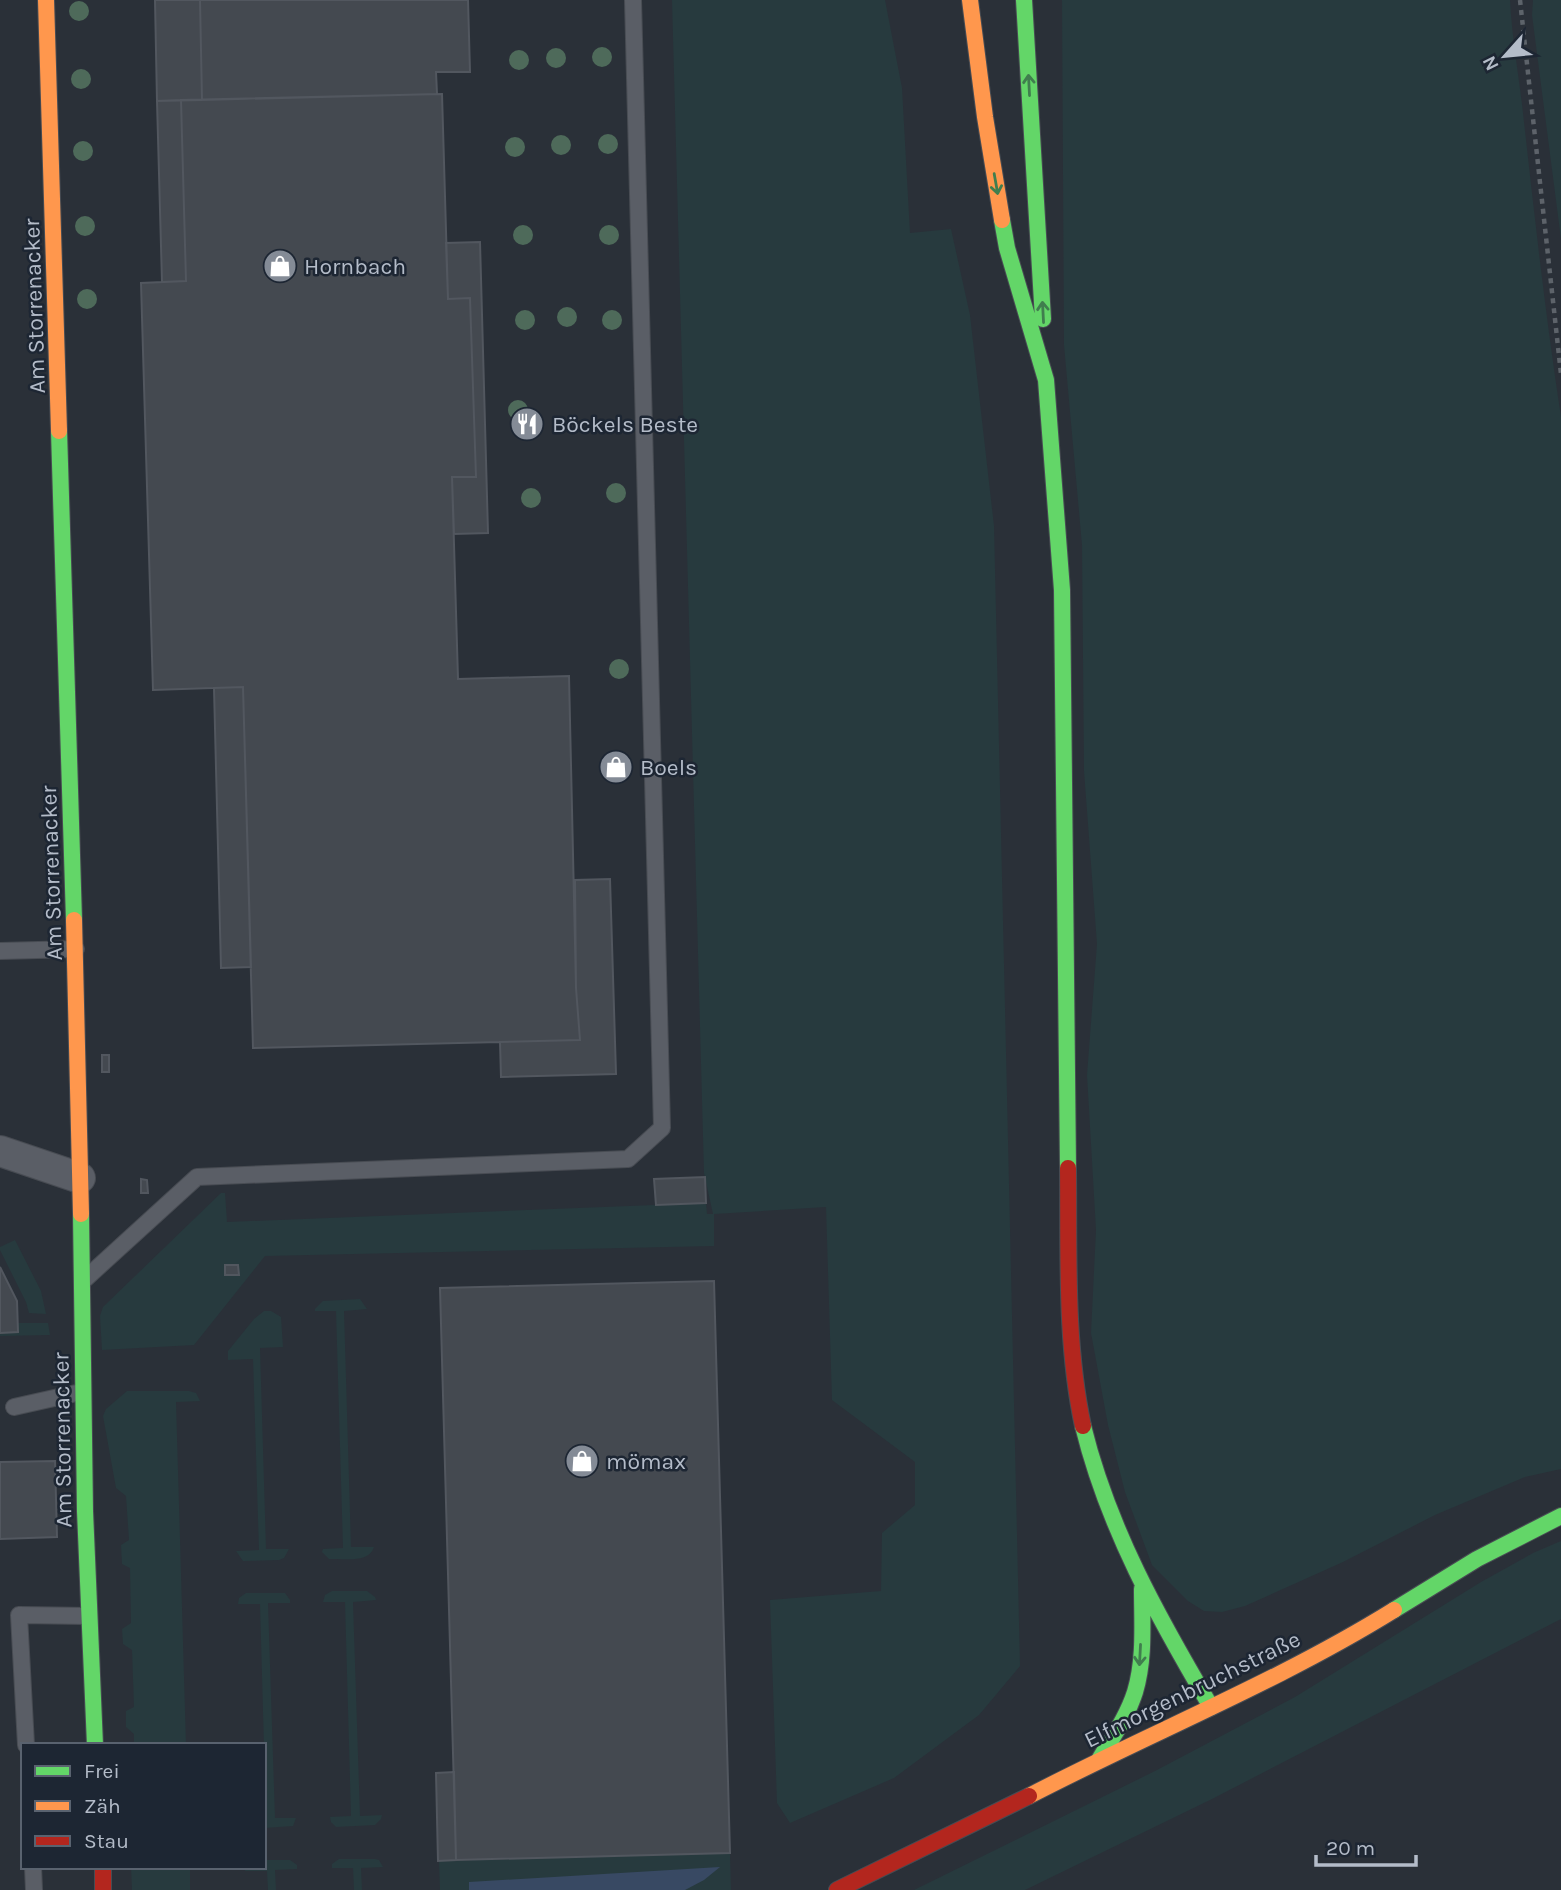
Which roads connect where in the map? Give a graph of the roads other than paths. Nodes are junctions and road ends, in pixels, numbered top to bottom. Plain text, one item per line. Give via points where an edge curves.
1 (46, 0) edge
2 (633, 0) edge
3 (970, 0) edge
4 (1024, 1) edge
5 (1046, 380) junction
6 (76, 949) junction
7 (0, 951) edge
8 (0, 1151) edge
9 (80, 1178) junction
10 (80, 1284) junction
11 (84, 1391) junction
12 (14, 1407) dead end
13 (1561, 1516) edge
14 (1142, 1586) junction
15 (88, 1616) junction
16 (1211, 1707) junction
17 (26, 1743) edge
18 (96, 1743) edge
19 (1099, 1759) junction
20 (33, 1869) edge
21 (103, 1869) edge
22 (34, 1890) edge
23 (103, 1890) edge
24 (837, 1890) edge

1 - 6 main road, Am Storrenacker
2 - 10 lane via 662,1128 628,1159 197,1177
3 -> 5 main road via 1007,248
5 -> 4 main road
5 - 14 main road via 1062,590 1069,1301 1075,1375 1094,1471
6 - 7 lane
6 - 9 main road, Am Storrenacker
8 - 9 street
9 - 10 main road, Am Storrenacker
10 - 11 main road, Am Storrenacker
11 - 12 lane
11 - 15 main road, Am Storrenacker
13 - 16 main road, Elfmorgenbruchstraße via 1477,1559 1377,1621
14 - 16 main road
14 -> 19 main road via 1135,1694
15 - 17 lane via 19,1615
15 - 18 main road, Am Storrenacker
16 - 19 main road, Elfmorgenbruchstraße
19 - 24 main road, Elfmorgenbruchstraße
20 - 22 lane
21 - 23 main road

